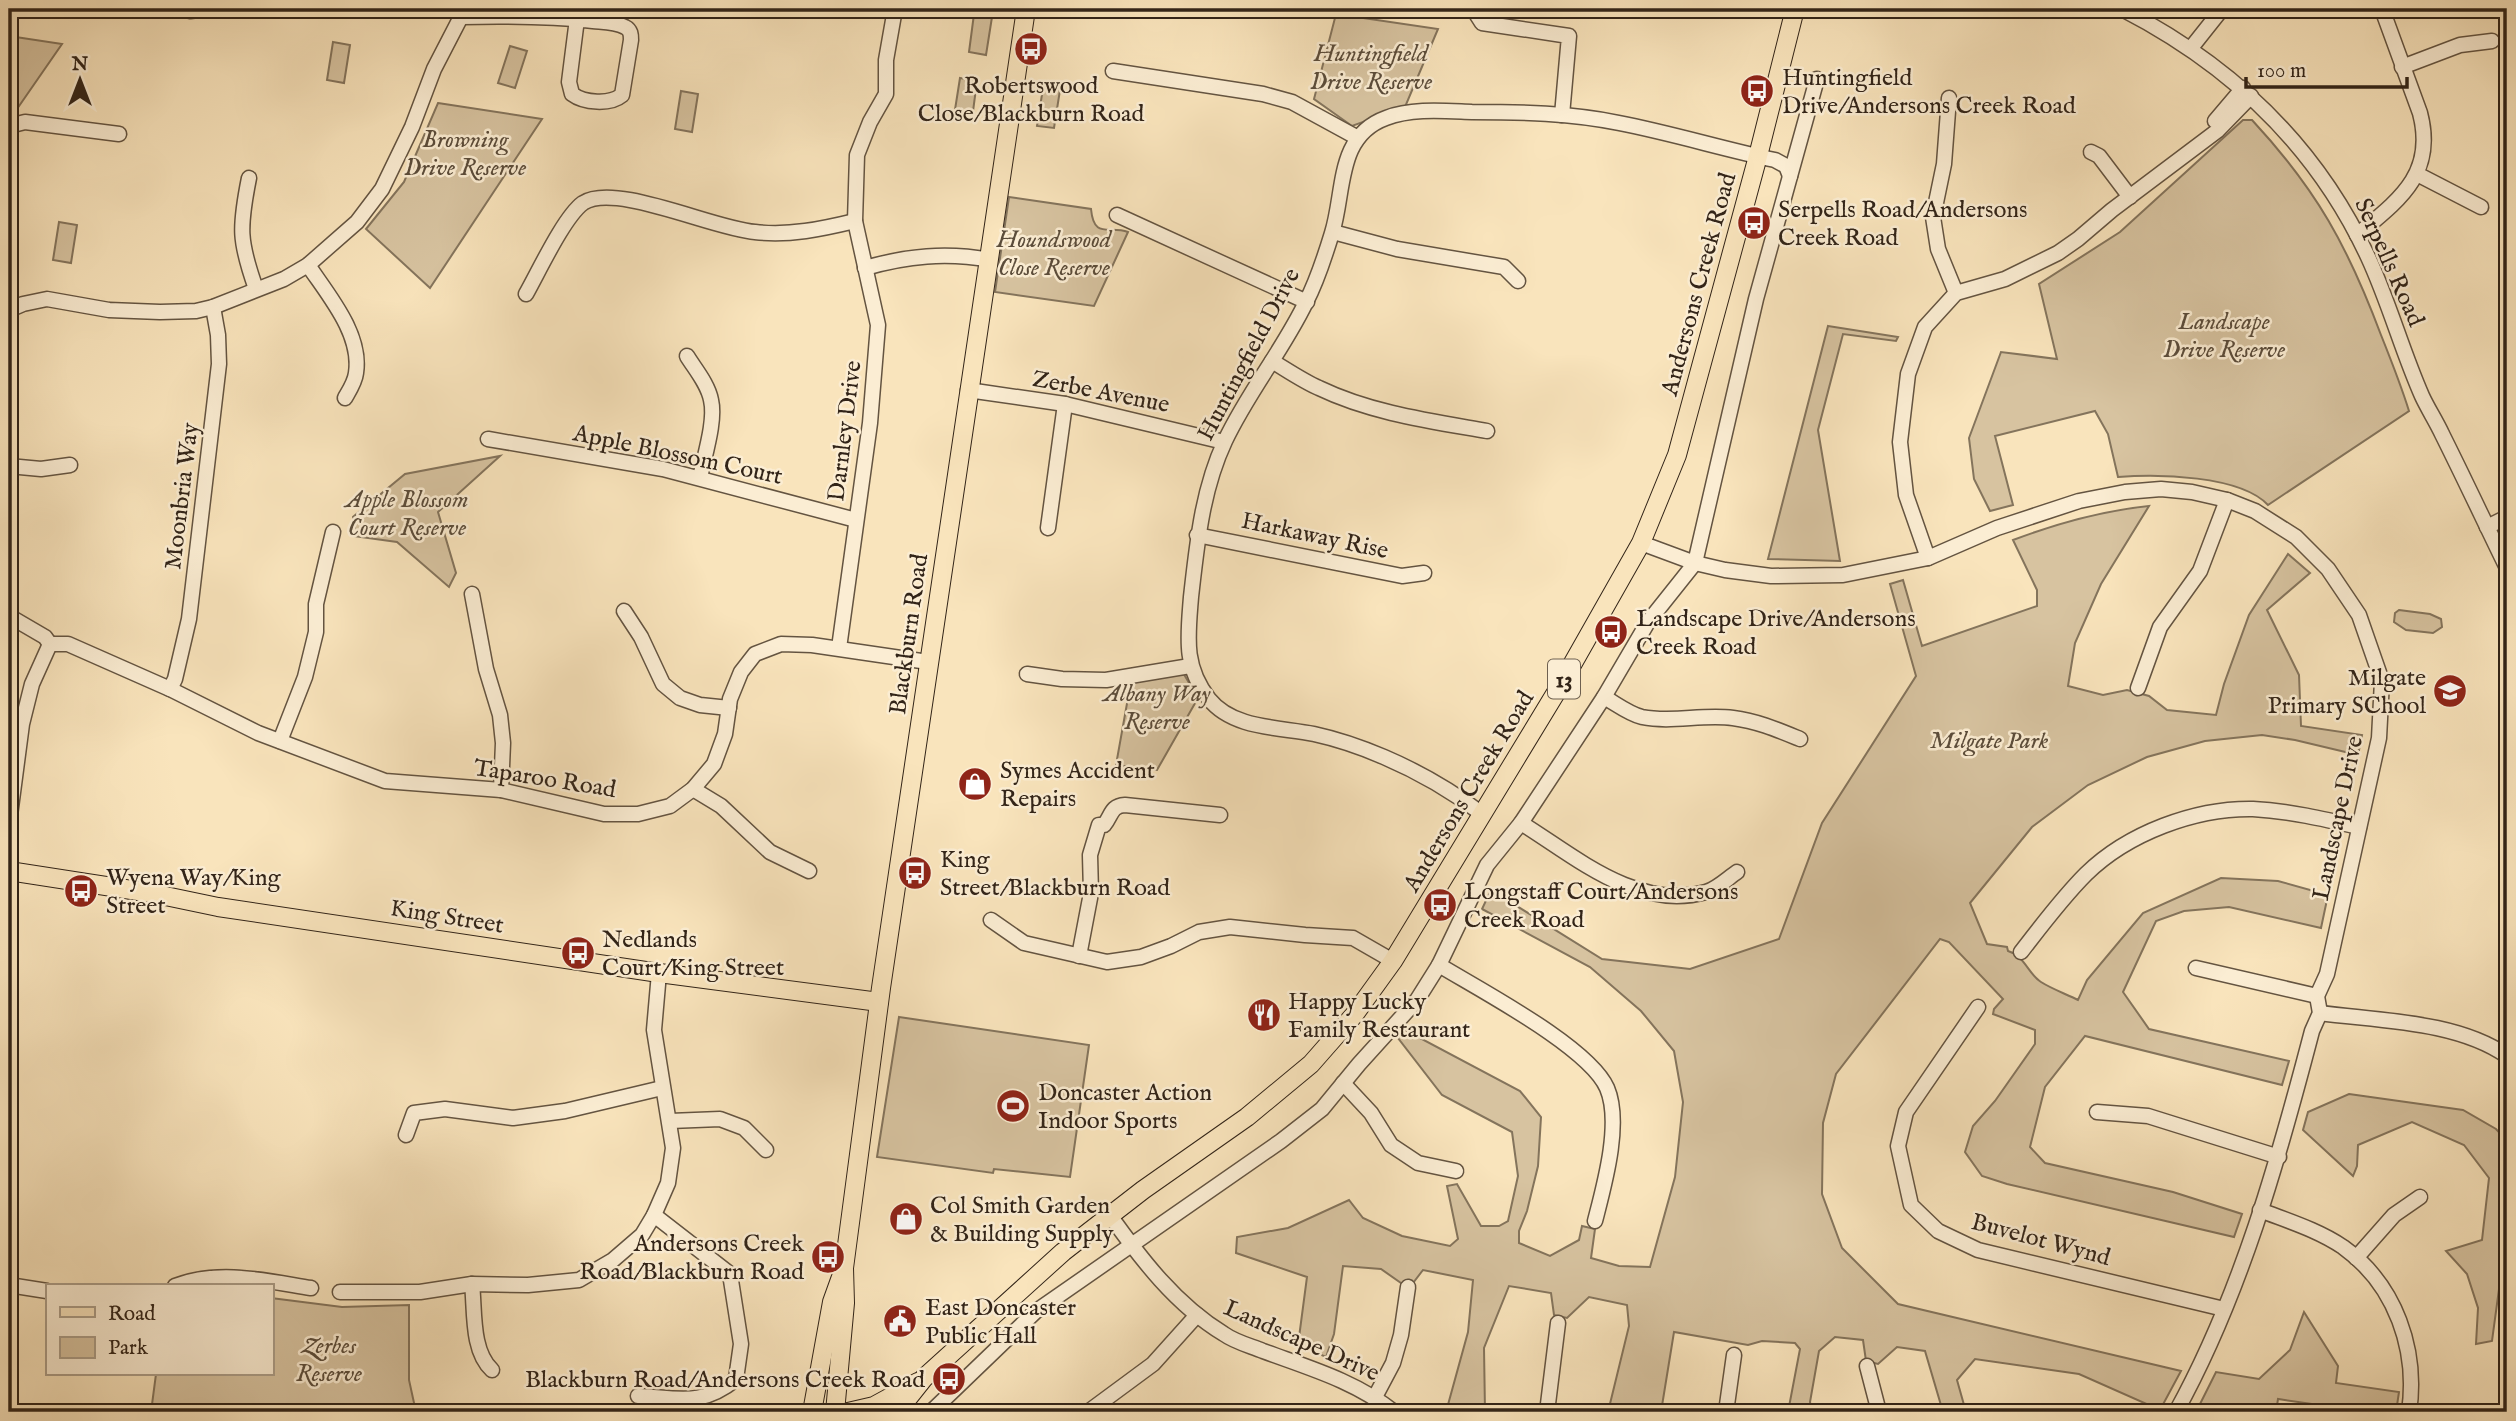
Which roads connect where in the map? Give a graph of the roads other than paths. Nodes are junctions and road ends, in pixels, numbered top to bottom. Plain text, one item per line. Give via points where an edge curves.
1 (180, 9) edge
2 (207, 9) edge
3 (895, 9) edge
4 (1026, 9) edge
5 (1473, 9) edge
6 (1795, 9) edge
7 (2122, 9) edge
8 (2222, 9) edge
9 (2382, 9) edge
10 (463, 13) edge
11 (585, 16) edge
12 (2492, 41) dead end
13 (2191, 48) junction
14 (2402, 67) junction
15 (1112, 71) dead end
16 (1817, 79) dead end
17 (2247, 92) junction
18 (1949, 98) dead end
19 (1562, 114) junction
20 (9, 126) edge
21 (119, 134) dead end
22 (1357, 138) junction
23 (2091, 152) dead end
24 (1758, 156) junction
25 (2417, 174) junction
26 (1790, 176) junction
27 (248, 178) dead end
28 (2130, 197) junction
29 (2481, 207) dead end
30 (1117, 215) dead end
31 (855, 221) junction
32 (2354, 229) junction
33 (1333, 232) junction
34 (990, 260) junction
35 (309, 265) junction
36 (865, 268) junction
37 (1518, 281) dead end
38 (256, 289) junction
39 (1956, 293) junction
40 (526, 294) dead end
41 (1307, 302) junction
42 (213, 307) junction
43 (9, 310) edge
44 (687, 356) dead end
45 (1272, 361) junction
46 (968, 390) junction
47 (345, 398) dead end
48 (1065, 404) junction
49 (1487, 431) dead end
50 (488, 439) dead end
51 (1224, 442) junction
52 (70, 465) dead end
53 (9, 466) edge
54 (700, 478) junction
55 (2227, 499) junction
56 (2507, 517) edge
57 (856, 520) junction
58 (2487, 527) junction
59 (1048, 528) dead end
60 (333, 532) dead end
61 (1198, 535) junction
62 (1641, 543) junction
63 (1928, 558) junction
64 (1695, 563) junction
65 (2507, 568) edge
66 (1424, 573) dead end
67 (472, 594) dead end
68 (624, 611) dead end
69 (9, 616) edge
70 (50, 644) junction
71 (839, 648) junction
72 (928, 662) junction
73 (1189, 666) junction
74 (1027, 674) dead end
75 (2138, 688) dead end
76 (170, 689) junction
77 (1604, 697) junction
78 (729, 709) junction
79 (1800, 739) dead end
80 (280, 741) junction
81 (15, 744) edge
82 (693, 789) junction
83 (501, 790) junction
84 (1482, 814) junction
85 (1220, 815) dead end
86 (9, 823) edge
87 (1521, 823) junction
88 (2358, 827) junction
89 (9, 871) edge
90 (809, 871) dead end
91 (1737, 872) dead end
92 (991, 920) dead end
93 (2021, 952) dead end
94 (1079, 956) junction
95 (1393, 961) junction
96 (1439, 965) junction
97 (2196, 968) dead end
98 (659, 973) junction
99 (2317, 996) junction
100 (879, 1002) junction
101 (1978, 1007) dead end
102 (2320, 1013) junction
103 (2507, 1056) edge
104 (1343, 1083) junction
105 (662, 1088) junction
106 (2097, 1112) dead end
107 (670, 1121) junction
108 (406, 1135) dead end
109 (766, 1150) dead end
110 (2279, 1157) junction
111 (1456, 1171) dead end
112 (2420, 1197) dead end
113 (2260, 1210) junction
114 (1109, 1214) junction
115 (654, 1215) junction
116 (1595, 1221) dead end
117 (1130, 1244) junction
118 (2356, 1258) junction
119 (844, 1268) junction
120 (183, 1284) edge
121 (472, 1284) junction
122 (9, 1285) edge
123 (1408, 1286) dead end
124 (312, 1288) dead end
125 (46, 1291) edge
126 (341, 1292) dead end
127 (2224, 1310) junction
128 (1197, 1315) junction
129 (1558, 1323) dead end
130 (1734, 1355) dead end
131 (1867, 1366) dead end
132 (492, 1370) dead end
133 (924, 1378) junction
134 (638, 1396) dead end
135 (1375, 1397) junction
136 (812, 1411) edge
137 (834, 1412) edge
138 (848, 1412) edge
139 (897, 1412) edge
140 (931, 1412) edge
141 (1088, 1412) edge
142 (1394, 1412) edge
143 (1547, 1412) edge
144 (1727, 1412) edge
145 (1879, 1412) edge
146 (2176, 1412) edge
147 (2409, 1412) edge

1 - 2 street
3 - 31 street, Darnley Drive via 886,60 886,94 857,155
4 - 34 main road, Blackburn Road
5 - 19 street via 1482,23 1569,36
6 - 24 main road, Andersons Creek Road / 13
7 - 13 street, Serpells Road
8 - 13 street
9 - 14 street
10 - 11 street
10 - 35 street via 382,189 357,222
11 - 11 street via 631,32 622,95 610,103 576,97 569,87
12 - 14 street via 2460,45
13 - 17 street, Serpells Road
14 - 25 street via 2424,130
15 - 22 street via 1263,94 1292,102
16 - 26 street
17 - 28 street via 2195,147
17 - 32 street, Serpells Road via 2308,159
18 - 39 street via 1944,164 1933,217 1938,249
19 - 22 street via 1410,113 1384,118
19 - 24 street
20 - 21 street via 25,122
22 - 33 street, Huntingfield Drive via 1346,161
23 - 28 street
24 - 26 street via 1781,162
24 - 62 main road, Andersons Creek Road / 13 via 1677,455
25 - 29 street
25 - 32 street via 2384,211
26 - 64 street via 1756,299
27 - 38 street via 240,232
28 - 39 street via 2058,253 2005,279
30 - 41 street
31 - 36 street, Darnley Drive
31 - 40 street via 815,231 753,232 619,197 594,198 576,209
32 - 58 street, Serpells Road via 2423,399
33 - 37 street via 1396,249 1504,267
33 - 41 street, Huntingfield Drive
34 - 36 street via 915,256
34 - 46 main road, Blackburn Road
35 - 38 street
35 - 47 street via 340,313 354,348 356,375
36 - 57 street, Darnley Drive via 877,326
38 - 42 street
39 - 63 street via 1925,327 1908,373 1900,442 1906,495
41 - 45 street, Huntingfield Drive
42 - 43 street via 196,311 109,310 47,299
42 - 76 street, Moonbria Way via 219,364 189,618
44 - 54 street via 712,401
45 - 49 street via 1318,388 1361,405
45 - 51 street, Huntingfield Drive
46 - 48 street, Zerbe Avenue
46 - 72 main road, Blackburn Road
48 - 51 street, Zerbe Avenue
48 - 59 street
50 - 54 street, Apple Blossom Court
51 - 61 street, Huntingfield Drive
52 - 53 street via 41,469
54 - 57 street, Apple Blossom Court
55 - 63 street, Landscape Drive via 2161,489 2079,500
55 - 75 street via 2200,571 2160,627
55 - 88 street, Landscape Drive via 2296,537 2328,569 2358,615 2382,681 2379,737
56 - 58 street
57 - 71 street, Darnley Drive
58 - 65 street, Serpells Road
60 - 80 street via 305,677
61 - 66 street, Harkaway Rise via 1402,576
61 - 73 street, Huntingfield Drive
62 - 64 street, Landscape Drive
62 - 84 main road, Andersons Creek Road / 13
63 - 64 street, Landscape Drive via 1843,575 1771,576
64 - 77 street via 1648,622
67 - 83 street via 500,715
68 - 78 street via 663,684 680,698
69 - 70 street, Taparoo Road
70 - 76 street, Taparoo Road via 68,644
70 - 81 street via 32,684
71 - 72 street, Taparoo Road
71 - 78 street, Taparoo Road via 781,644 755,654 741,672
72 - 100 main road, Blackburn Road
73 - 74 street via 1106,680
73 - 84 street via 1209,699 1228,716 1318,735 1384,757 1450,790
76 - 80 street, Taparoo Road
77 - 79 street via 1639,716 1733,718
77 - 87 street
78 - 82 street, Taparoo Road via 714,764
80 - 83 street, Taparoo Road via 385,781
81 - 86 street
82 - 83 street, Taparoo Road via 670,806 638,814 604,814
82 - 90 street via 721,806 770,852
84 - 95 main road, Andersons Creek Road / 13
85 - 94 street via 1125,804 1112,809 1107,822 1099,825 1090,855 1091,893
87 - 91 street via 1614,881 1640,891 1671,896 1708,892
87 - 96 street via 1487,865
88 - 93 street via 2284,811 2250,809 2179,821 2143,835 2088,872
88 - 99 street, Landscape Drive via 2327,974
89 - 98 main road, King Street
92 - 94 street via 1024,943
94 - 95 street via 1107,962 1141,957 1199,932 1230,927 1353,938
95 - 114 main road, Andersons Creek Road / 13 via 1311,1064 1247,1117
96 - 104 street via 1417,1000
96 - 116 street via 1556,1037 1585,1059 1607,1088 1611,1155
97 - 99 street
98 - 100 main road, King Street
98 - 105 street via 654,1030
99 - 102 street
100 - 119 main road, Blackburn Road
101 - 127 street, Buvelot Wynd via 1906,1112 1898,1146 1910,1205 1938,1231 1978,1250
102 - 103 street via 2452,1030 2489,1043
102 - 110 street
104 - 111 street via 1371,1113 1391,1145 1418,1163
104 - 117 street via 1322,1109 1281,1141
105 - 107 street
105 - 108 street via 513,1118 445,1110 414,1113
106 - 110 street via 2148,1116
107 - 109 street via 720,1119 744,1128
107 - 115 street via 673,1148 668,1183
110 - 113 street
112 - 118 street via 2394,1215
113 - 118 street via 2311,1229
113 - 127 street
114 - 117 street, Landscape Drive
114 - 133 main road, Andersons Creek Road / 13
115 - 121 street via 642,1235 614,1260 579,1280
115 - 134 street via 730,1275 741,1344 736,1379 721,1391 691,1399
117 - 128 street, Landscape Drive via 1170,1292
117 - 140 street via 1035,1312
118 - 147 street via 2381,1286 2400,1320 2411,1356
119 - 136 main road, Blackburn Road via 832,1302
119 - 137 main road, Blackburn Road
120 - 124 street via 206,1278 246,1278
121 - 126 street via 420,1292
121 - 132 street via 478,1344
122 - 125 street
123 - 135 street via 1393,1363
127 - 146 street
128 - 135 street, Landscape Drive via 1225,1336
128 - 141 street via 1153,1364
129 - 143 street
130 - 144 street
131 - 145 street
133 - 138 main road, Andersons Creek Road / 13 via 874,1406
133 - 139 main road, Andersons Creek Road / 13
135 - 142 street, Landscape Drive
136 - 137 main road

